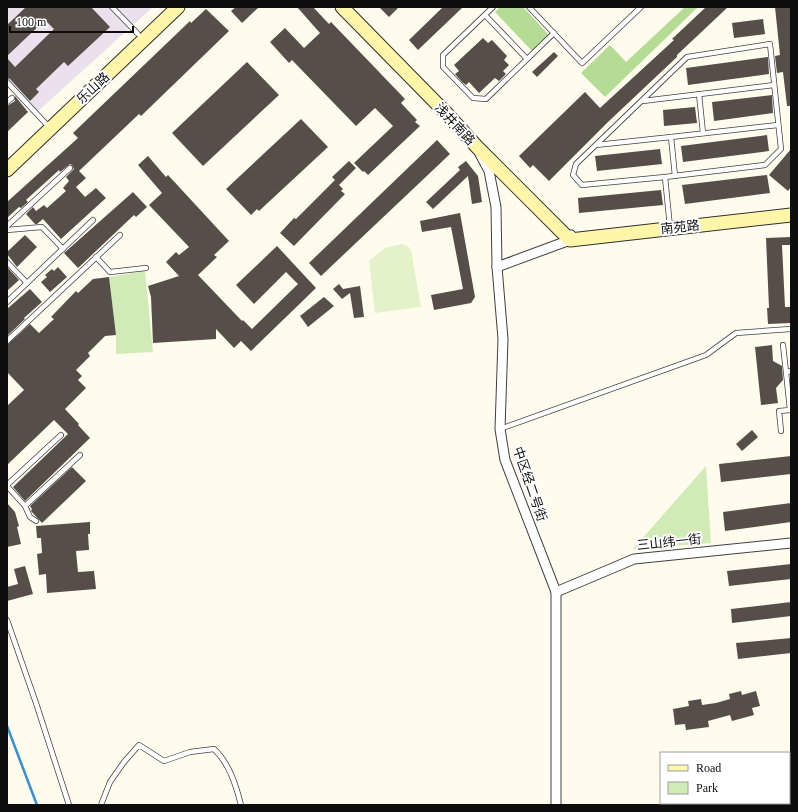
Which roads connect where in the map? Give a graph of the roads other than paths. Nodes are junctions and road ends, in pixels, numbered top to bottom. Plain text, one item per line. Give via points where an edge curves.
1 (112, 7) edge
2 (166, 7) edge
3 (178, 7) edge
4 (342, 7) edge
5 (354, 7) edge
6 (493, 7) edge
7 (529, 7) edge
8 (642, 7) edge
9 (485, 15) junction
10 (138, 34) junction
11 (554, 34) junction
12 (527, 59) junction
13 (7, 82) edge
14 (774, 85) junction
15 (699, 94) junction
16 (12, 98) dead end
17 (642, 101) junction
18 (7, 102) edge
19 (48, 125) junction
20 (778, 125) junction
21 (703, 133) junction
22 (671, 137) junction
23 (596, 145) junction
24 (477, 147) junction
25 (7, 159) edge
26 (70, 168) dead end
27 (7, 170) edge
28 (675, 176) junction
29 (665, 177) junction
30 (791, 208) edge
31 (791, 215) edge
32 (93, 220) dead end
33 (670, 225) junction
34 (7, 226) edge
35 (7, 230) edge
36 (120, 235) dead end
37 (569, 237) junction
38 (63, 249) junction
39 (96, 257) junction
40 (7, 262) edge
41 (497, 265) junction
42 (146, 268) dead end
43 (27, 283) junction
44 (7, 302) edge
45 (791, 329) edge
46 (7, 341) edge
47 (783, 345) dead end
48 (788, 371) edge
49 (500, 429) junction
50 (780, 431) dead end
51 (61, 435) dead end
52 (80, 455) dead end
53 (7, 486) edge
54 (25, 506) junction
55 (36, 521) dead end
56 (791, 543) edge
57 (556, 592) junction
58 (7, 620) edge
59 (69, 805) edge
60 (101, 805) edge
61 (241, 805) edge
62 (556, 805) edge

1 - 10 lane
2 - 10 street, 乐山路
3 - 19 street, 乐山路
4 - 24 street, 浅井南路
5 - 37 street, 浅井南路
6 - 9 lane
7 - 11 lane
8 - 11 lane via 582,63
9 - 12 lane
9 - 12 lane via 443,55 443,67 473,98 486,99
10 - 19 street, 乐山路
11 - 12 lane
13 - 19 lane
14 - 15 lane
14 - 17 lane via 770,44 687,57
14 - 20 lane
15 - 17 lane
15 - 21 lane
16 - 18 lane
17 - 23 lane
19 - 25 street, 乐山路
19 - 27 street, 乐山路
20 - 21 lane
20 - 28 lane via 781,149 765,165
21 - 22 lane
22 - 23 lane
22 - 28 lane
23 - 29 lane via 576,164 573,175 582,185
24 - 37 street, 浅井南路
24 - 41 street, 中区经二号街 via 488,171 496,207
26 - 34 lane
28 - 29 lane
29 - 33 lane
30 - 33 street, 南苑路
31 - 33 street, 南苑路
32 - 38 lane
33 - 37 street, 南苑路
35 - 38 lane via 42,227
36 - 39 lane
37 - 41 street
38 - 43 lane
39 - 42 lane via 110,272
39 - 46 lane
40 - 43 lane
41 - 49 street, 中区经二号街 via 503,339
43 - 44 lane
45 - 49 lane via 736,333 706,355
47 - 48 lane
48 - 50 lane via 790,410 779,411
49 - 57 street, 中区经二号街 via 505,460
51 - 53 lane
52 - 54 lane
53 - 54 lane
54 - 55 lane via 30,517
56 - 57 street, 三山纬一街 via 634,558
57 - 62 street, 中区经二号街
58 - 59 lane
60 - 61 lane via 110,782 139,745 164,761 190,752 214,749 223,757

